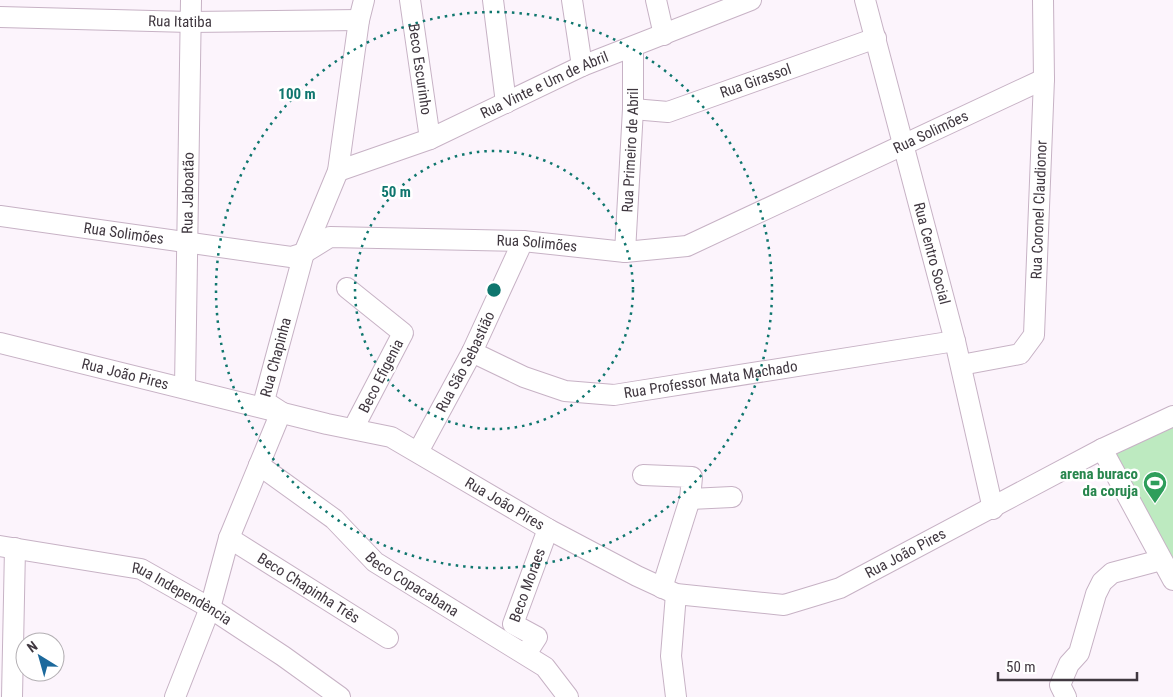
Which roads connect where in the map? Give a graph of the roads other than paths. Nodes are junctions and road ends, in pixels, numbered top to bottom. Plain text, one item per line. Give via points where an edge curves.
1 (192, 0) edge
2 (364, 0) edge
3 (410, 0) edge
4 (493, 0) edge
5 (572, 0) edge
6 (656, 0) edge
7 (751, 0) edge
8 (865, 0) edge
9 (1044, 0) edge
10 (0, 17) edge
11 (359, 20) junction
12 (190, 22) junction
13 (664, 35) junction
14 (876, 38) junction
15 (633, 47) junction
16 (582, 66) junction
17 (1044, 79) junction
18 (506, 103) junction
19 (633, 109) junction
20 (430, 139) junction
21 (905, 144) junction
22 (338, 171) junction
23 (0, 216) edge
24 (524, 241) junction
25 (187, 244) junction
26 (625, 252) junction
27 (304, 253) junction
28 (347, 288) dead end
29 (955, 340) junction
30 (0, 343) edge
31 (472, 352) junction
32 (961, 365) junction
33 (185, 387) junction
34 (281, 412) junction
35 (1173, 416) edge
36 (353, 429) junction
37 (1102, 449) junction
38 (418, 452) junction
39 (260, 464) junction
40 (643, 475) dead end
41 (732, 497) dead end
42 (690, 499) junction
43 (993, 509) junction
44 (548, 529) junction
45 (229, 538) junction
46 (8, 547) edge
47 (1161, 560) junction
48 (1173, 580) edge
49 (669, 591) junction
50 (210, 608) junction
51 (6, 619) edge
52 (388, 638) dead end
53 (526, 654) junction
54 (12, 697) edge
55 (175, 697) edge
56 (340, 697) edge
57 (568, 697) edge
58 (676, 697) edge
59 (1066, 697) edge

1 - 12 street, Rua Jaboatão
2 - 11 street, Rua Chapinha
3 - 20 street, Beco Escurinho
4 - 18 street
5 - 16 street
6 - 13 street
7 - 13 street, Rua Vinte e Um de Abril
8 - 14 street, Rua Centro Social
9 - 17 street, Rua Coronel Claudionor
10 - 12 street, Rua Itatiba
11 - 12 street, Rua Itatiba
11 - 22 street, Rua Chapinha
12 - 25 street, Rua Jaboatão
13 - 15 street, Rua Vinte e Um de Abril
14 - 19 street, Rua Girassol via 668,112
14 - 21 street, Rua Centro Social
15 - 16 street, Rua Vinte e Um de Abril
15 - 19 street, Rua Primeiro de Abril
16 - 18 street, Rua Vinte e Um de Abril
17 - 21 street, Rua Solimões
17 - 32 street, Rua Coronel Claudionor via 1034,335 1020,354
18 - 20 street, Rua Vinte e Um de Abril
19 - 26 street, Rua Primeiro de Abril
20 - 22 street, Rua Vinte e Um de Abril
21 - 26 street, Rua Solimões via 687,246
21 - 29 street, Rua Centro Social
22 - 27 street, Rua Chapinha
23 - 25 street, Rua Solimões
24 - 26 street, Rua Solimões
24 - 27 street, Rua Solimões via 330,237
24 - 31 street, Rua São Sebastião
25 - 27 street, Rua Solimões via 291,257
25 - 33 street, Rua Jaboatão
27 - 34 street, Rua Chapinha via 264,401
28 - 36 street, Beco Efigenia via 403,333
29 - 31 street, Rua Professor Mata Machado via 614,395 565,391 524,377
29 - 32 street, Rua Centro Social
30 - 33 street, Rua João Pires
31 - 38 street, Rua São Sebastião
32 - 43 street, Rua Centro Social
33 - 34 street, Rua João Pires
34 - 36 street, Rua João Pires
34 - 39 street, Rua Chapinha
35 - 37 street, Rua João Pires
36 - 38 street, Rua João Pires via 391,437
37 - 43 street, Rua João Pires
37 - 47 street
38 - 44 street, Rua João Pires
39 - 45 street, Rua Chapinha
39 - 53 street, Beco Copacabana via 334,519 375,562
40 - 42 street via 692,478
41 - 42 street
42 - 49 street
43 - 49 street, Rua João Pires via 840,588 784,605
44 - 49 street, Rua João Pires
44 - 53 street, Beco Moraes via 513,624 537,637
45 - 50 street, Rua Chapinha
45 - 52 street, Beco Chapinha Três
46 - 50 street, Rua Independência via 141,569
46 - 51 street
47 - 48 street
47 - 59 street via 1112,573 1102,582 1079,653 1069,664 1060,685
49 - 58 street
50 - 55 street, Rua Chapinha
50 - 56 street, Rua Independência
51 - 54 street
53 - 57 street, Beco Copacabana via 545,667

